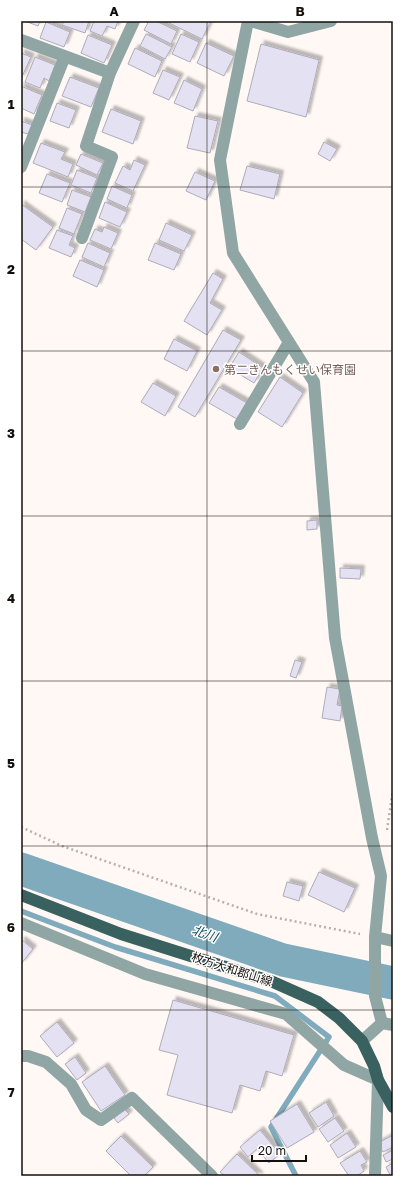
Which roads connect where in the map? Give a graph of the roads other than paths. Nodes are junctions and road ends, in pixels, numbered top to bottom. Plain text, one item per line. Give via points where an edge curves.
1 (134, 21) edge
2 (248, 21) edge
3 (251, 21) edge
4 (331, 21) edge
5 (21, 40) edge
6 (65, 56) junction
7 (110, 72) junction
8 (21, 167) edge
9 (82, 238) dead end
10 (289, 342) junction
11 (240, 424) dead end
12 (21, 895) edge
13 (21, 923) edge
14 (375, 940) junction
15 (393, 941) edge
16 (387, 1024) edge
17 (362, 1041) junction
18 (21, 1056) edge
19 (378, 1080) junction
20 (393, 1107) edge
21 (212, 1176) edge
22 (375, 1176) edge

1 - 7 street
2 - 10 street via 220,160 233,253
3 - 4 street via 288,32
5 - 6 street
6 - 7 street
6 - 8 street
7 - 9 street via 86,146 112,157
10 - 11 street
10 - 14 street via 314,382 335,638 381,876
12 - 17 main road, 枚方大和郡山線 via 121,934 273,982 318,1002
13 - 19 street via 145,974 286,1014 344,1065
14 - 15 street
14 - 16 street via 375,996
16 - 17 street
17 - 19 main road, 枚方大和郡山線
18 - 21 street via 46,1062 71,1084 86,1110 101,1120 132,1098
19 - 20 main road, 枚方大和郡山線
19 - 22 street

